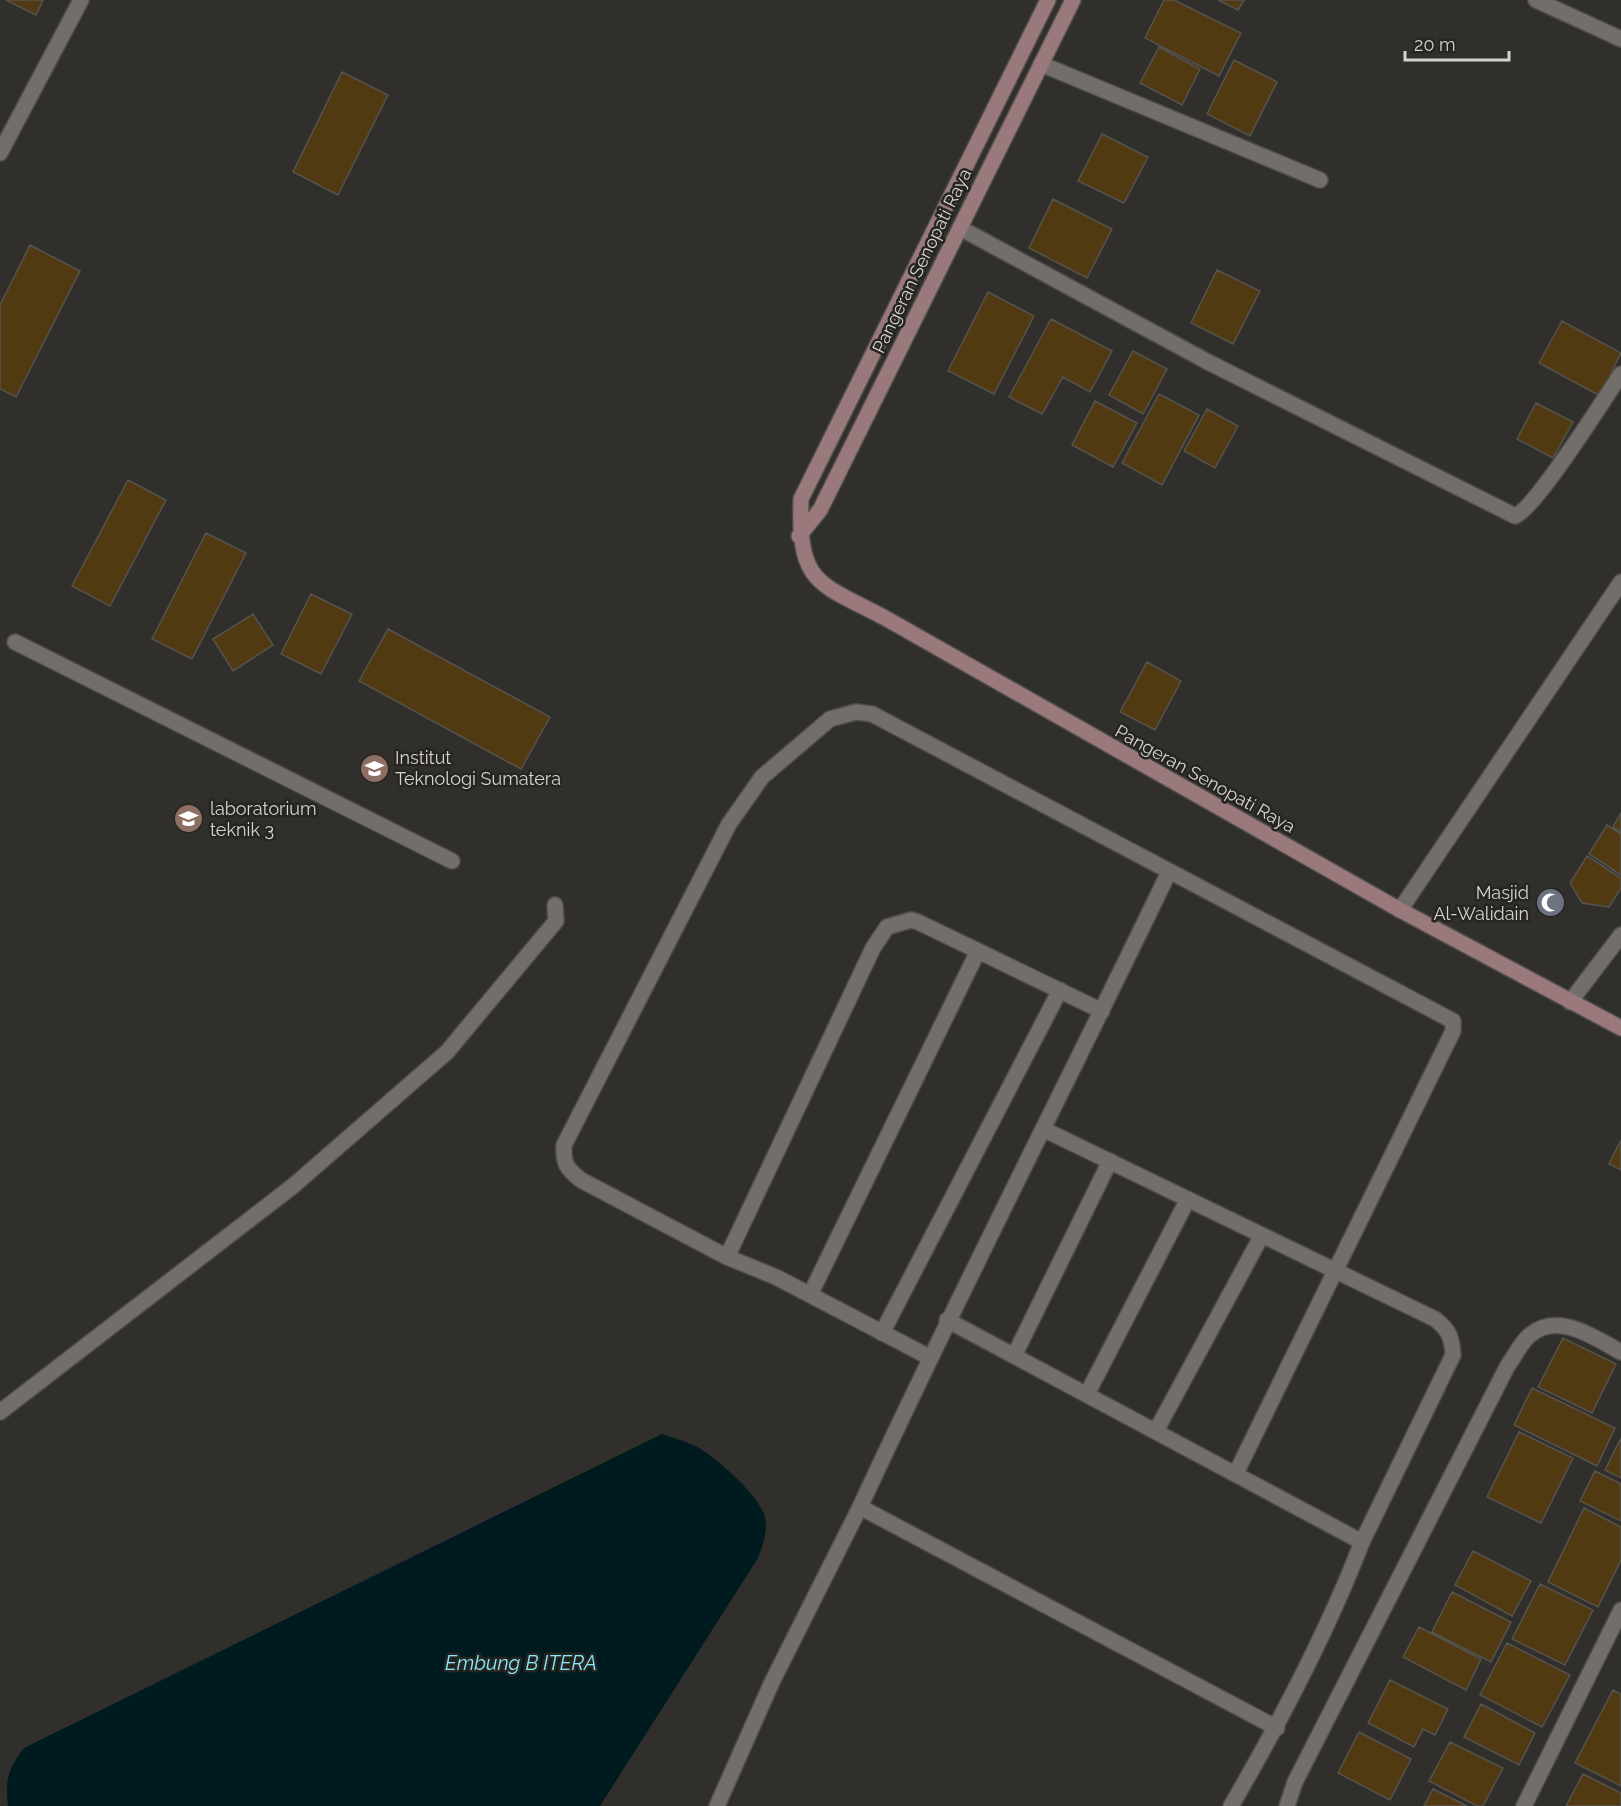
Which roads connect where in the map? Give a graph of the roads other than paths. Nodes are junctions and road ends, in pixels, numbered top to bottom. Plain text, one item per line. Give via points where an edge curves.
1 (81, 0) edge
2 (1048, 0) edge
3 (1073, 0) edge
4 (1536, 0) edge
5 (1621, 39) edge
6 (1041, 64) junction
7 (0, 153) edge
8 (1320, 180) dead end
9 (960, 228) junction
10 (1621, 374) edge
11 (799, 536) junction
12 (1621, 582) edge
13 (15, 642) dead end
14 (452, 861) dead end
15 (1169, 872) junction
16 (555, 905) dead end
17 (1400, 910) junction
18 (1621, 935) edge
19 (978, 951) junction
20 (1060, 990) junction
21 (1570, 1002) junction
22 (1102, 1011) junction
23 (1621, 1028) edge
24 (1045, 1130) junction
25 (1110, 1161) junction
26 (1188, 1199) junction
27 (1262, 1235) junction
28 (727, 1257) junction
29 (1336, 1270) junction
30 (810, 1295) junction
31 (948, 1320) junction
32 (882, 1333) junction
33 (1621, 1352) edge
34 (1014, 1356) junction
35 (929, 1357) junction
36 (1087, 1394) junction
37 (0, 1412) edge
38 (1156, 1431) junction
39 (1236, 1473) junction
40 (860, 1507) junction
41 (1362, 1542) junction
42 (1621, 1610) edge
43 (1277, 1728) junction
44 (717, 1806) edge
45 (1231, 1806) edge
46 (1287, 1806) edge
47 (1524, 1806) edge

1 - 7 street
2 - 11 street, Pangeran Senopati Raya via 801,499
3 - 6 street, Pangeran Senopati Raya
4 - 5 street
6 - 8 street
6 - 9 street, Pangeran Senopati Raya
9 - 10 street via 1208,362 1515,516 1524,512 1539,493
9 - 11 street, Pangeran Senopati Raya via 820,510
11 - 17 street, Pangeran Senopati Raya via 805,560 818,582
12 - 17 street
13 - 14 street
15 - 22 street
15 - 28 street via 872,714 856,712 830,719 762,777 729,824 564,1145 563,1161 581,1180
15 - 29 street via 1453,1021 1453,1031
16 - 37 street via 556,921 447,1052 293,1186
17 - 21 street, Pangeran Senopati Raya
18 - 21 street
19 - 20 street
19 - 28 street via 911,920 887,927 873,948
19 - 30 street
20 - 22 street
20 - 32 street
21 - 23 street, Pangeran Senopati Raya
22 - 24 street
24 - 25 street
24 - 31 street
25 - 26 street
25 - 34 street
26 - 27 street
26 - 36 street
27 - 29 street
27 - 38 street
28 - 30 street
29 - 39 street
29 - 41 street via 1435,1319 1448,1329 1452,1340 1453,1354
30 - 32 street
31 - 34 street
31 - 35 street
32 - 35 street
33 - 46 street via 1582,1331 1557,1323 1531,1334 1513,1357 1295,1782
34 - 36 street
35 - 40 street
36 - 38 street
38 - 39 street
39 - 41 street
40 - 43 street
40 - 44 street via 772,1682
41 - 43 street
42 - 47 street
43 - 45 street

